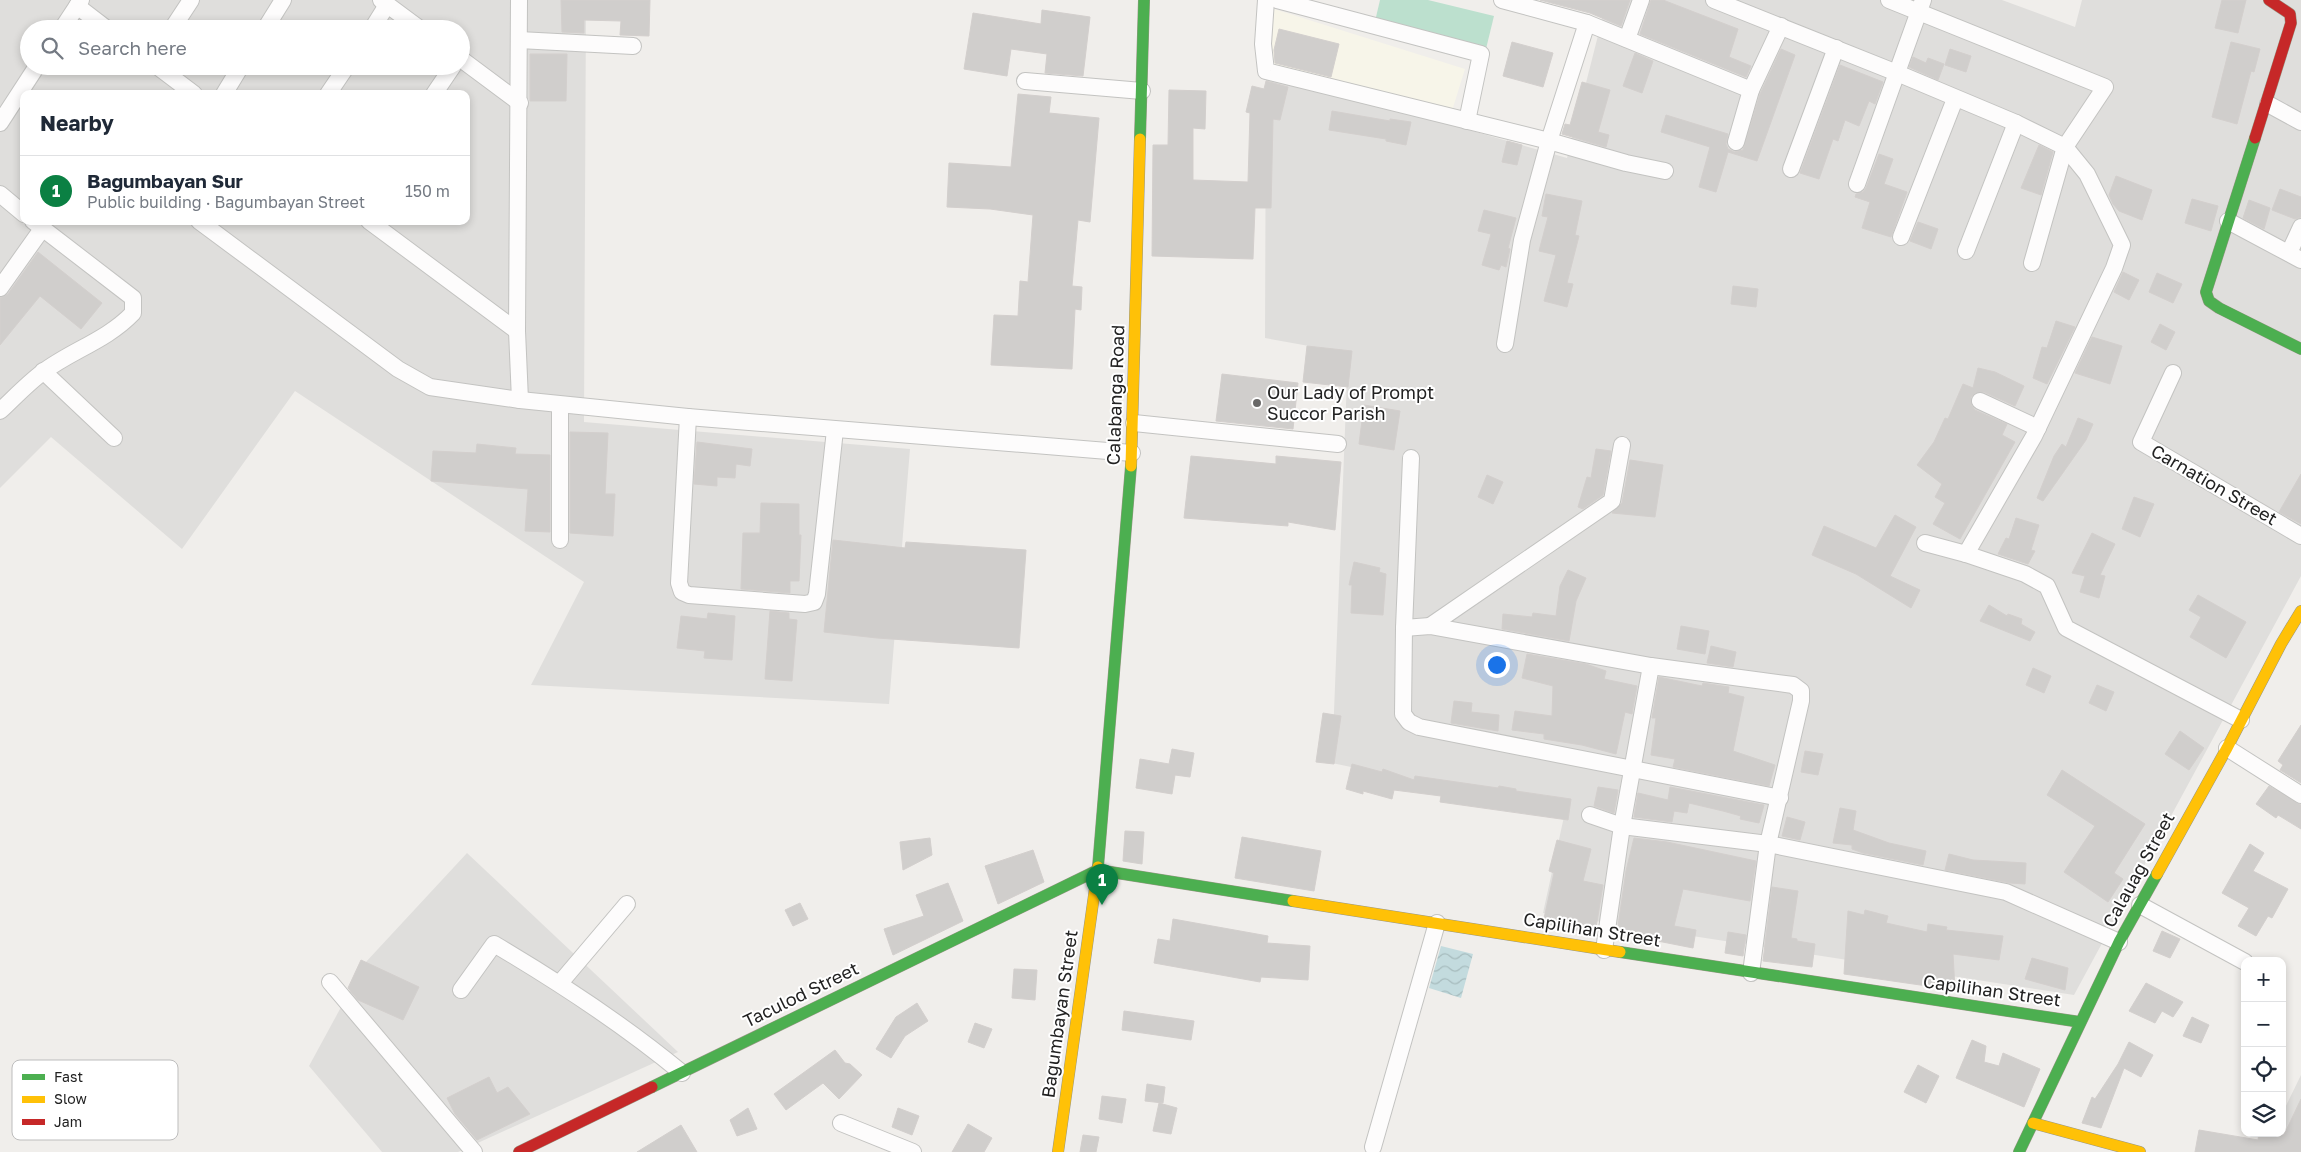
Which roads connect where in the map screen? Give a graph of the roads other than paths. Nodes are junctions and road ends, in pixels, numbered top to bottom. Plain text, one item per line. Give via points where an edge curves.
1 (191, 0) edge
2 (283, 0) edge
3 (519, 0) edge
4 (1144, 0) edge
5 (1266, 0) edge
6 (1277, 0) edge
7 (1502, 0) edge
8 (1640, 0) edge
9 (1714, 0) edge
10 (1889, 0) edge
11 (2269, 0) edge
12 (384, 2) edge
13 (79, 3) edge
14 (1921, 6) edge
15 (2296, 17) edge
16 (68, 20) edge
17 (98, 20) edge
18 (178, 20) edge
19 (271, 20) edge
20 (376, 20) edge
21 (408, 20) edge
22 (1587, 23) junction
23 (1781, 26) junction
24 (1627, 39) junction
25 (520, 40) junction
26 (633, 46) dead end
27 (1836, 48) junction
28 (470, 66) edge
29 (1897, 73) junction
30 (33, 75) edge
31 (169, 75) edge
32 (236, 75) edge
33 (341, 75) edge
34 (447, 75) edge
35 (1025, 82) dead end
36 (26, 90) edge
37 (189, 90) edge
38 (226, 90) edge
39 (331, 90) edge
40 (437, 90) edge
41 (1751, 90) junction
42 (1142, 91) junction
43 (20, 98) edge
44 (1955, 99) junction
45 (520, 103) junction
46 (2268, 104) junction
47 (1467, 121) junction
48 (2301, 122) edge
49 (0, 123) edge
50 (2016, 123) junction
51 (1549, 141) junction
52 (1736, 142) dead end
53 (2065, 147) junction
54 (1791, 169) dead end
55 (1665, 171) dead end
56 (1857, 184) dead end
57 (0, 194) edge
58 (20, 211) edge
59 (2228, 221) junction
60 (38, 225) edge
61 (204, 225) edge
62 (374, 225) edge
63 (2301, 227) edge
64 (1901, 237) dead end
65 (1966, 251) dead end
66 (2295, 256) edge
67 (2032, 264) dead end
68 (0, 288) edge
69 (517, 331) junction
70 (1505, 344) dead end
71 (2301, 349) edge
72 (44, 371) junction
73 (2173, 373) dead end
74 (520, 400) junction
75 (1980, 401) dead end
76 (560, 405) junction
77 (0, 411) edge
78 (688, 417) junction
79 (1134, 423) junction
80 (2038, 428) junction
81 (835, 430) junction
82 (114, 438) dead end
83 (1338, 444) dead end
84 (1622, 444) dead end
85 (1132, 453) junction
86 (1411, 458) dead end
87 (2301, 536) edge
88 (560, 540) dead end
89 (1925, 542) dead end
90 (1966, 554) junction
91 (2301, 611) edge
92 (1430, 626) junction
93 (1404, 628) junction
94 (1651, 666) junction
95 (2241, 720) junction
96 (2227, 748) junction
97 (1633, 769) junction
98 (1105, 791) joint
99 (2301, 795) edge
100 (1780, 798) junction
101 (1590, 815) dead end
102 (1622, 826) junction
103 (1768, 844) junction
104 (1098, 870) junction
105 (627, 904) dead end
106 (2140, 905) junction
107 (1437, 923) junction
108 (2119, 942) junction
109 (1604, 950) junction
110 (2241, 960) edge
111 (1751, 973) junction
112 (330, 982) dead end
113 (560, 983) junction
114 (462, 990) dead end
115 (2080, 1022) junction
116 (682, 1073) junction
117 (841, 1123) dead end
118 (2033, 1123) junction
119 (1373, 1147) dead end
120 (474, 1152) edge
121 (518, 1152) edge
122 (913, 1152) edge
123 (1058, 1152) edge
124 (2019, 1152) edge
125 (2140, 1152) edge

1 - 18 street
2 - 19 street
3 - 25 street
4 - 42 street, Calabanga Road
5 - 47 street via 1263,44 1266,71
6 - 47 street via 1481,54
7 - 22 street
8 - 24 street
9 - 23 street
10 - 14 street
11 - 15 street
12 - 20 street
12 - 21 street
13 - 16 street
13 - 17 street
14 - 29 street
14 - 53 street via 2105,87
15 - 46 street via 2291,23
22 - 24 street
22 - 51 street
23 - 27 street
23 - 41 street
24 - 41 street
25 - 26 street
25 - 45 street
27 - 29 street
27 - 54 street
28 - 45 street
29 - 44 street
29 - 56 street
30 - 36 street
31 - 37 street
32 - 38 street
33 - 39 street
34 - 40 street
35 - 42 street
41 - 52 street
42 - 79 street, Calabanga Road
43 - 49 street
44 - 50 street
44 - 64 street
45 - 69 street
46 - 48 street
46 - 59 street
47 - 51 street
50 - 53 street
50 - 65 street
51 - 55 street
51 - 70 street via 1522,240
53 - 67 street
53 - 80 street via 2087,174 2122,245
57 - 58 street
59 - 66 street
59 - 71 street via 2206,292 2209,301
60 - 68 street
60 - 72 street via 133,298 133,313 124,323
61 - 74 street via 398,370 430,387
62 - 69 street
63 - 66 street
69 - 74 street
72 - 77 street
72 - 82 street
73 - 87 street, Carnation Street via 2141,442
74 - 76 street
75 - 80 street
76 - 78 street
76 - 88 street
78 - 81 street
78 - 81 street via 679,583 682,592 689,596 814,602
79 - 83 street
79 - 85 street, Calabanga Road
80 - 90 street
81 - 85 street
84 - 92 street via 1612,501
85 - 98 street, Calabanga Road
86 - 93 street
89 - 90 street
90 - 95 street via 2025,574 2047,586 2066,628
91 - 95 street, Calauag Street
92 - 93 street
92 - 94 street
93 - 97 street via 1404,714 1409,722 1419,727
94 - 97 street
94 - 100 street via 1793,685 1801,691
95 - 96 street, Calauag Street
96 - 99 street
96 - 106 street, Calauag Street
97 - 100 street
97 - 102 street
98 - 104 street, Bagumbayan Street
100 - 103 street
101 - 102 street
102 - 103 street
102 - 109 street
103 - 108 street via 2006,892
103 - 111 street
104 - 107 street, Capilihan Street
104 - 116 street, Taculod Street
104 - 123 street, Bagumbayan Street
105 - 113 street
106 - 108 street, Calauag Street
106 - 110 street
107 - 109 street, Capilihan Street
107 - 119 street
108 - 115 street, Calauag Street
109 - 111 street, Capilihan Street
111 - 115 street, Capilihan Street
112 - 120 street
113 - 114 street via 494,944
113 - 116 street via 639,1038
115 - 118 street, Calauag Street
116 - 121 street, Taculod Street
117 - 122 street
118 - 124 street, Calauag Street
118 - 125 street

